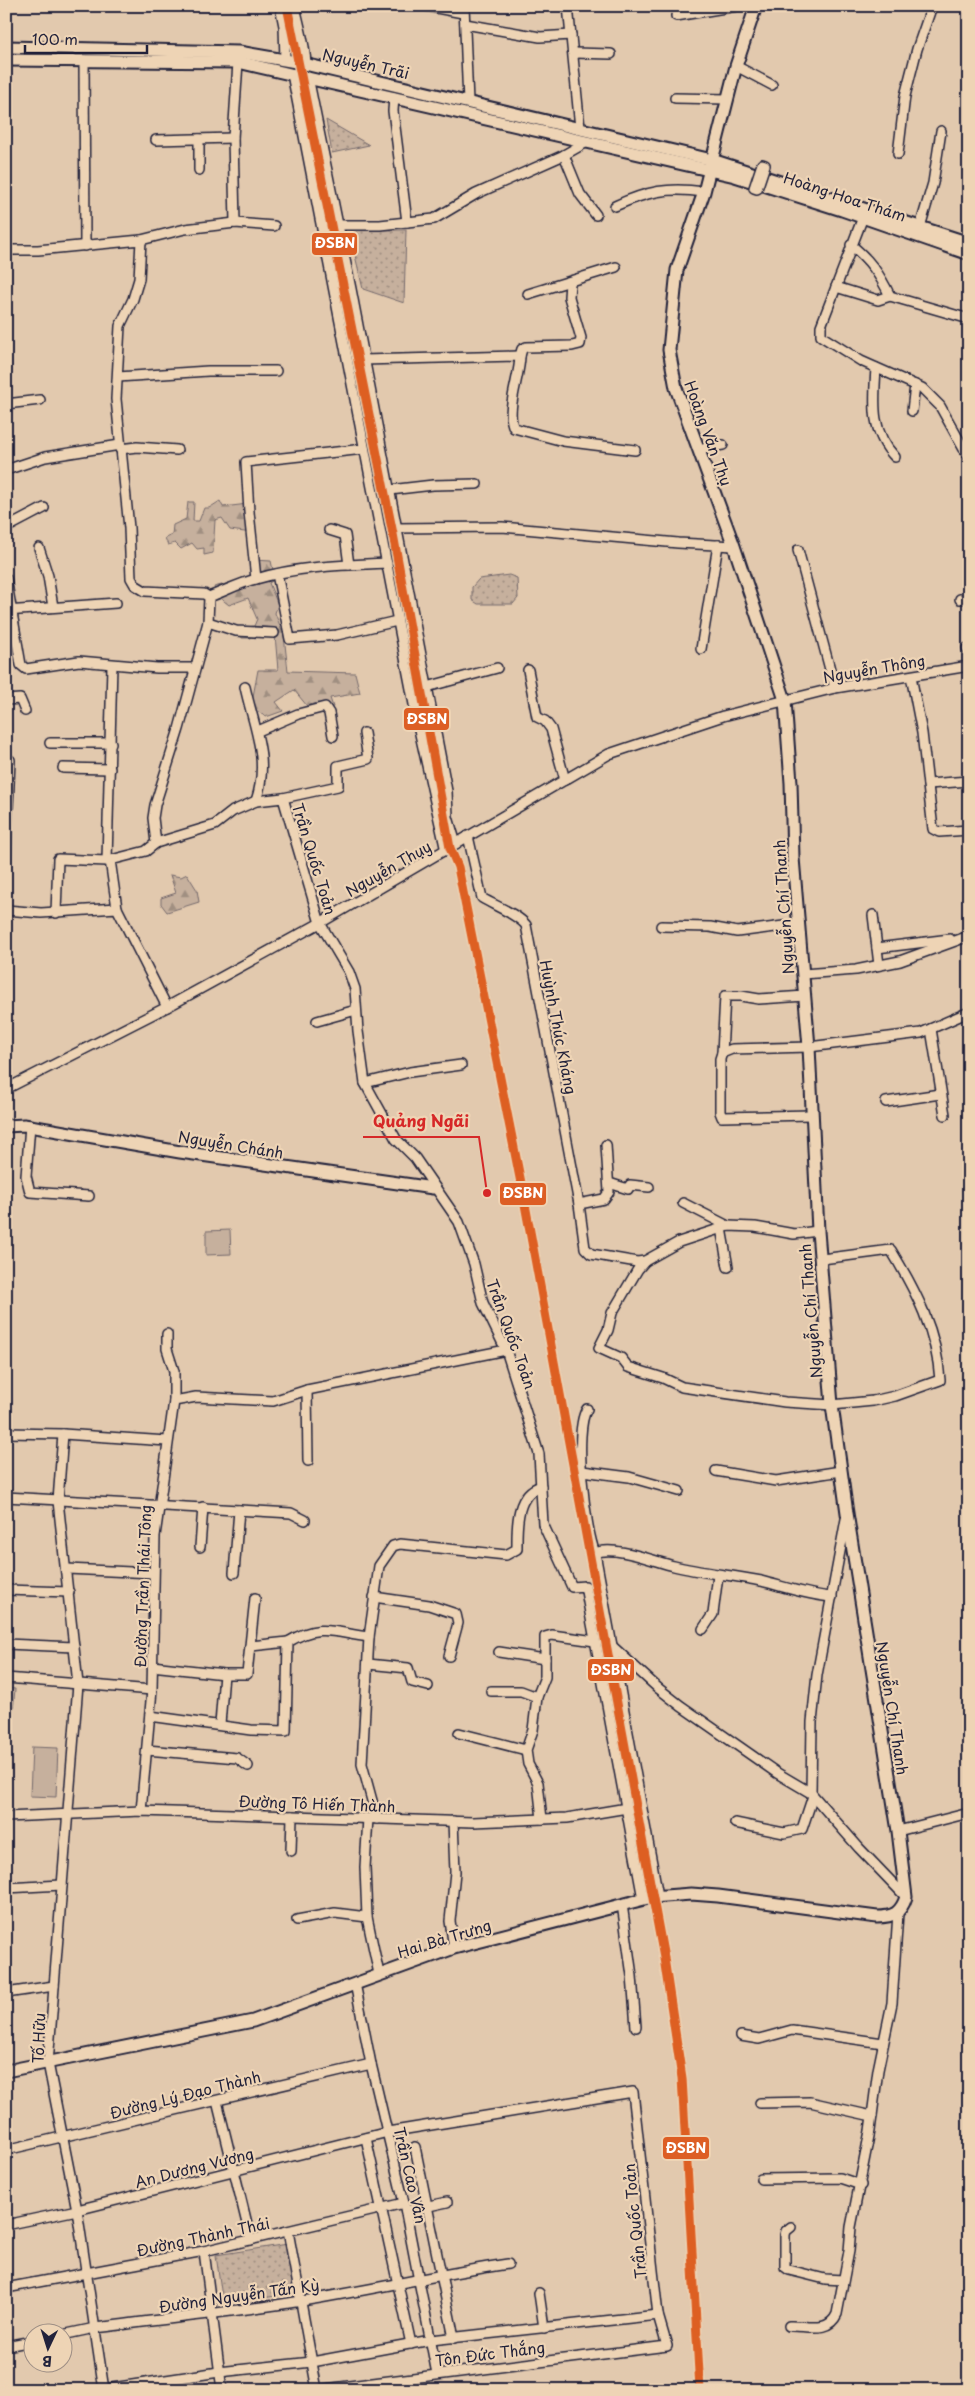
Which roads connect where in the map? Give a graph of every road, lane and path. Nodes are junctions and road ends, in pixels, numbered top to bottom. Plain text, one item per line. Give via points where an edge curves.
1 (280, 6) edge
2 (295, 6) edge
3 (426, 6) edge
4 (568, 6) edge
5 (737, 6) edge
6 (756, 6) edge
7 (932, 6) edge
8 (464, 9) edge
9 (676, 16) dead end
10 (465, 24) junction
11 (571, 36) junction
12 (6, 47) edge
13 (24, 48) junction
14 (574, 53) junction
15 (611, 54) dead end
16 (6, 60) edge
17 (24, 60) junction
18 (84, 60) junction
19 (285, 60) junction
20 (238, 62) junction
21 (306, 64) junction
22 (736, 66) junction
23 (292, 74) junction
24 (308, 77) junction
25 (772, 85) dead end
26 (394, 98) junction
27 (675, 98) dead end
28 (727, 99) junction
29 (468, 102) junction
30 (544, 120) junction
31 (580, 128) junction
32 (941, 130) dead end
33 (541, 132) junction
34 (233, 138) junction
35 (200, 139) junction
36 (156, 140) dead end
37 (585, 143) junction
38 (898, 154) dead end
39 (564, 155) junction
40 (711, 165) junction
41 (199, 170) dead end
42 (704, 192) junction
43 (615, 206) dead end
44 (864, 213) junction
45 (596, 215) dead end
46 (407, 222) junction
47 (235, 224) junction
48 (338, 225) junction
49 (274, 226) dead end
50 (920, 227) junction
51 (141, 240) junction
52 (969, 243) edge
53 (851, 245) junction
54 (85, 246) junction
55 (6, 250) edge
56 (969, 254) edge
57 (616, 267) dead end
58 (570, 282) junction
59 (836, 287) junction
60 (528, 294) dead end
61 (890, 296) junction
62 (969, 319) edge
63 (520, 356) junction
64 (363, 360) junction
65 (876, 368) junction
66 (276, 371) dead end
67 (118, 377) junction
68 (916, 385) junction
69 (40, 400) dead end
70 (6, 404) edge
71 (912, 411) dead end
72 (723, 445) dead end
73 (120, 447) junction
74 (364, 449) junction
75 (698, 449) junction
76 (177, 450) dead end
77 (635, 450) dead end
78 (895, 457) dead end
79 (969, 458) edge
80 (6, 470) edge
81 (477, 484) dead end
82 (390, 490) junction
83 (44, 508) dead end
84 (6, 528) edge
85 (396, 528) junction
86 (329, 530) dead end
87 (718, 545) junction
88 (734, 546) junction
89 (38, 548) dead end
90 (798, 550) dead end
91 (387, 563) junction
92 (349, 565) junction
93 (277, 574) junction
94 (6, 578) edge
95 (256, 579) junction
96 (209, 597) junction
97 (116, 604) dead end
98 (53, 607) junction
99 (9, 610) edge
100 (398, 621) junction
101 (208, 622) junction
102 (274, 633) dead end
103 (701, 649) dead end
104 (112, 664) junction
105 (969, 666) edge
106 (195, 668) junction
107 (497, 668) dead end
108 (528, 670) dead end
109 (911, 676) junction
110 (245, 687) dead end
111 (427, 687) junction
112 (835, 688) junction
113 (6, 700) edge
114 (785, 700) junction
115 (25, 712) dead end
116 (258, 731) junction
117 (364, 733) dead end
118 (333, 736) dead end
119 (50, 743) dead end
120 (111, 743) junction
121 (10, 760) dead end
122 (63, 768) dead end
123 (110, 768) junction
124 (565, 780) junction
125 (969, 781) edge
126 (928, 784) junction
127 (283, 798) junction
128 (256, 801) junction
129 (969, 830) edge
130 (468, 836) junction
131 (156, 843) junction
132 (456, 844) junction
133 (446, 851) junction
134 (6, 856) edge
135 (108, 860) junction
136 (117, 908) junction
137 (6, 910) edge
138 (56, 913) junction
139 (873, 915) dead end
140 (320, 923) junction
141 (799, 924) junction
142 (661, 926) dead end
143 (967, 936) edge
144 (877, 948) junction
145 (879, 965) junction
146 (803, 974) junction
147 (804, 996) junction
148 (167, 1007) junction
149 (356, 1010) junction
150 (969, 1012) edge
151 (317, 1021) dead end
152 (931, 1029) junction
153 (809, 1046) junction
154 (722, 1053) junction
155 (461, 1065) dead end
156 (365, 1083) junction
157 (10, 1087) edge
158 (6, 1094) edge
159 (940, 1094) junction
160 (886, 1102) dead end
161 (811, 1115) junction
162 (945, 1115) dead end
163 (6, 1117) edge
164 (27, 1125) junction
165 (6, 1126) edge
166 (606, 1145) dead end
167 (609, 1184) junction
168 (434, 1188) junction
169 (649, 1188) dead end
170 (89, 1196) dead end
171 (683, 1203) dead end
172 (579, 1204) junction
173 (725, 1227) junction
174 (818, 1231) junction
175 (822, 1259) junction
176 (646, 1260) junction
177 (728, 1267) dead end
178 (167, 1334) dead end
179 (506, 1350) junction
180 (307, 1390) junction
181 (174, 1402) junction
182 (832, 1405) junction
183 (587, 1409) dead end
184 (6, 1433) edge
185 (63, 1434) junction
186 (167, 1441) junction
187 (308, 1461) dead end
188 (582, 1471) junction
189 (716, 1471) dead end
190 (841, 1472) junction
191 (541, 1486) junction
192 (679, 1491) dead end
193 (6, 1497) edge
194 (58, 1500) junction
195 (158, 1507) junction
196 (203, 1507) junction
197 (239, 1510) junction
198 (847, 1512) junction
199 (305, 1520) dead end
200 (200, 1547) dead end
201 (595, 1553) junction
202 (67, 1569) junction
203 (153, 1573) junction
204 (234, 1573) dead end
205 (718, 1575) junction
206 (6, 1590) edge
207 (69, 1592) junction
208 (374, 1597) junction
209 (832, 1597) junction
210 (255, 1598) dead end
211 (703, 1629) dead end
212 (369, 1637) junction
213 (595, 1641) junction
214 (288, 1642) junction
215 (6, 1644) edge
216 (251, 1646) junction
217 (612, 1646) junction
218 (74, 1647) junction
219 (499, 1652) dead end
220 (449, 1656) dead end
221 (545, 1659) junction
222 (368, 1664) junction
223 (152, 1666) junction
224 (224, 1674) junction
225 (6, 1678) edge
226 (78, 1684) junction
227 (428, 1686) dead end
228 (152, 1690) junction
229 (491, 1691) dead end
230 (537, 1697) junction
231 (150, 1716) junction
232 (220, 1724) junction
233 (459, 1733) dead end
234 (148, 1750) junction
235 (526, 1750) junction
236 (248, 1766) dead end
237 (812, 1795) junction
238 (627, 1808) junction
239 (141, 1811) junction
240 (969, 1813) edge
241 (68, 1815) junction
242 (292, 1816) junction
243 (6, 1817) edge
244 (373, 1819) junction
245 (542, 1819) junction
246 (453, 1821) junction
247 (734, 1823) dead end
248 (898, 1831) junction
249 (291, 1851) dead end
250 (62, 1885) junction
251 (6, 1888) edge
252 (658, 1896) junction
253 (906, 1897) junction
254 (643, 1899) junction
255 (622, 1904) junction
256 (898, 1913) junction
257 (367, 1917) junction
258 (297, 1920) dead end
259 (454, 1948) junction
260 (379, 1974) junction
261 (355, 1983) junction
262 (54, 1986) junction
263 (6, 1993) edge
264 (636, 2027) dead end
265 (740, 2036) dead end
266 (883, 2043) junction
267 (48, 2063) junction
268 (371, 2064) junction
269 (6, 2071) edge
270 (633, 2092) joint
271 (217, 2101) junction
272 (760, 2103) dead end
273 (872, 2116) junction
274 (388, 2132) junction
275 (62, 2138) junction
276 (366, 2138) junction
277 (415, 2147) dead end
278 (6, 2150) edge
279 (234, 2171) junction
280 (761, 2179) dead end
281 (861, 2185) junction
282 (447, 2202) dead end
283 (427, 2206) junction
284 (383, 2207) junction
285 (405, 2207) junction
286 (76, 2210) junction
287 (6, 2225) edge
288 (791, 2227) dead end
289 (288, 2231) junction
290 (251, 2240) junction
291 (204, 2251) junction
292 (508, 2264) dead end
293 (87, 2274) junction
294 (440, 2274) junction
295 (419, 2279) junction
296 (844, 2280) junction
297 (400, 2284) junction
298 (6, 2288) edge
299 (539, 2293) dead end
300 (300, 2301) junction
301 (211, 2313) junction
302 (658, 2315) junction
303 (789, 2326) dead end
304 (95, 2328) junction
305 (544, 2328) junction
306 (72, 2333) edge
307 (454, 2338) junction
308 (431, 2340) junction
309 (22, 2343) edge
310 (411, 2344) junction
311 (6, 2346) edge
312 (668, 2346) joint
313 (312, 2362) junction
314 (219, 2372) junction
315 (437, 2374) junction
316 (102, 2389) edge
317 (222, 2390) edge
318 (317, 2390) edge

1 - 19 street
2 - 21 street via 305,40
3 - 8 street
4 - 11 street
5 - 9 street
6 - 22 main road, Hoàng Văn Thụ
7 - 38 street via 916,49 905,96
8 - 10 street
10 - 11 street via 540,36
10 - 29 street
11 - 14 street
12 - 13 main road, Nguyễn Trãi
13 - 17 main road
13 - 19 main road, Nguyễn Trãi via 239,52
14 - 15 street
14 - 31 street
16 - 17 main road, Nguyễn Trãi
17 - 18 main road, Nguyễn Trãi
18 - 20 main road, Nguyễn Trãi
18 - 54 street
19 - 21 main road, Nguyễn Trãi
20 - 23 main road, Nguyễn Trãi
20 - 34 street
21 - 29 main road, Nguyễn Trãi
22 - 25 street
22 - 28 main road, Hoàng Văn Thụ
23 - 24 main road, Nguyễn Trãi
23 - 74 street
24 - 26 main road, Nguyễn Trãi
24 - 48 street
26 - 33 main road, Nguyễn Trãi
26 - 46 street
27 - 28 street
28 - 40 main road, Hoàng Văn Thụ
29 - 30 main road, Nguyễn Trãi
30 - 31 main road, Nguyễn Trãi
30 - 33 main road
31 - 40 main road, Nguyễn Trãi
32 - 50 street via 933,183
33 - 37 main road, Nguyễn Trãi
34 - 35 street
34 - 47 street
35 - 36 street
35 - 41 street
37 - 39 street
37 - 40 main road, Nguyễn Trãi
39 - 45 street via 580,194
39 - 46 street via 476,194 434,219
40 - 42 main road, Hoàng Văn Thụ
40 - 44 main road, Hoàng Hoa Thám
42 - 43 street via 660,190
42 - 75 main road, Hoàng Văn Thụ via 678,270 669,350 676,388
44 - 50 main road, Hoàng Hoa Thám
44 - 53 street
44 - 56 main road, Hoàng Hoa Thám
46 - 48 street via 380,226
47 - 49 street
47 - 51 street via 185,229
48 - 64 street
50 - 52 main road, Hoàng Hoa Thám
51 - 54 street
51 - 67 street via 139,279 134,299 120,326
53 - 59 street
53 - 61 street via 873,265
54 - 55 street
57 - 58 street
58 - 60 street
58 - 63 street via 569,297 580,344 526,348 522,349
59 - 61 street via 878,300
59 - 65 street via 821,326 821,336
61 - 62 street
63 - 64 street
63 - 77 street via 513,396 514,428 562,441
64 - 82 street
65 - 68 street
65 - 78 street via 874,413 884,446
66 - 67 street via 208,371
67 - 73 street via 116,399
68 - 71 street
68 - 79 street via 940,406
69 - 70 street
72 - 75 street
73 - 76 street
73 - 80 street via 45,457
73 - 96 street via 131,578 135,585 146,591 194,593
74 - 91 street
74 - 95 street via 246,462
75 - 88 main road, Hoàng Văn Thụ
81 - 82 street
82 - 85 street
83 - 84 street
85 - 87 street via 502,527
85 - 111 street
86 - 92 street via 345,535
87 - 88 street
87 - 103 street
88 - 114 main road, Hoàng Văn Thụ
89 - 98 street via 48,576
90 - 112 street
91 - 92 street
91 - 100 street
92 - 93 street
93 - 95 street
93 - 100 street via 290,639 337,635
94 - 99 street
95 - 96 street
96 - 101 street
97 - 98 street
98 - 99 street
99 - 104 street via 21,665 26,670 78,660
100 - 133 street
101 - 102 street via 236,631
101 - 106 street
104 - 106 street
104 - 120 street
105 - 109 street, Nguyễn Thông
106 - 131 street via 155,805
107 - 111 street
108 - 124 street via 537,717 551,728
109 - 112 street, Nguyễn Thông
109 - 126 street
110 - 116 street
111 - 132 street via 447,791 448,817
112 - 114 street, Nguyễn Thông
113 - 115 street via 20,699
114 - 124 street, Nguyễn Thụy via 723,716 609,754
114 - 141 main road, Nguyễn Chí Thanh
116 - 118 street via 298,714 325,708 330,713
116 - 128 street via 263,770
117 - 127 street via 368,759 338,766 338,786
119 - 120 street
120 - 123 street
121 - 134 street
122 - 123 street
123 - 135 street
124 - 130 street, Nguyễn Thụy
125 - 126 street
126 - 129 street via 933,829 939,832
127 - 128 street, Trần Quốc Toản
127 - 140 street, Trần Quốc Toản
128 - 131 street, Trần Quốc Toản via 233,811 215,825
130 - 132 street, Nguyễn Thụy
130 - 172 street, Huỳnh Thúc Kháng via 482,898 526,925
131 - 135 street, Trần Quốc Toản via 146,851
132 - 133 street, Nguyễn Thụy
133 - 140 street, Nguyễn Thụy
135 - 136 street
135 - 138 street, Trần Quốc Toản via 58,859
136 - 138 street
136 - 148 street
137 - 138 street
139 - 144 street
140 - 148 street, Nguyễn Thụy
140 - 149 street, Trần Quốc Toản via 349,972 355,989
141 - 142 street via 737,932 710,927
141 - 146 main road, Nguyễn Chí Thanh
143 - 144 street
143 - 145 street via 900,961
144 - 145 street
145 - 146 street
146 - 147 main road, Nguyễn Chí Thanh
147 - 153 main road, Nguyễn Chí Thanh
147 - 154 street via 759,999 725,996
148 - 157 street, Nguyễn Thụy
149 - 151 street
149 - 156 street, Trần Quốc Toản
150 - 152 street
152 - 153 street via 921,1033
152 - 159 street
153 - 154 street via 732,1049
153 - 161 main road, Nguyễn Chí Thanh
154 - 161 street via 722,1117
155 - 156 street via 410,1072
156 - 168 street, Trần Quốc Toản via 396,1139 415,1158
157 - 158 street, Nguyễn Thụy
159 - 160 street
159 - 162 street
161 - 174 main road, Nguyễn Chí Thanh
163 - 164 main road
164 - 165 main road
164 - 168 main road, Nguyễn Chánh via 209,1156
164 - 170 street via 26,1176 30,1192
166 - 167 street
167 - 169 street via 628,1189 630,1184
167 - 172 street via 609,1192 604,1199
168 - 179 street, Trần Quốc Toản via 459,1222 483,1303
171 - 173 street
172 - 176 street, Huỳnh Thúc Kháng via 585,1248 591,1254 638,1262
173 - 174 street via 755,1227 794,1234
173 - 176 street via 679,1242
173 - 177 street
174 - 175 main road, Nguyễn Chí Thanh
175 - 182 main road, Nguyễn Chí Thanh
175 - 182 street via 891,1250 917,1294 939,1358 940,1380 895,1396
176 - 182 street via 612,1313 599,1348 621,1358 628,1367 682,1387 784,1402
178 - 181 street, Đường Trần Thái Tông via 167,1349 174,1371
179 - 180 street
179 - 191 street, Trần Quốc Toản via 539,1454
180 - 181 street via 273,1401 196,1397
180 - 187 street
181 - 186 street, Đường Trần Thái Tông
182 - 190 main road, Nguyễn Chí Thanh
183 - 188 street via 580,1424
184 - 185 street
185 - 186 street
185 - 194 street, Tố Hữu
186 - 195 street, Đường Trần Thái Tông
188 - 192 street via 629,1477
188 - 201 street
189 - 190 street via 776,1481
190 - 198 main road, Nguyễn Chí Thanh
191 - 208 street via 524,1499 513,1553 393,1546 379,1566
191 - 213 street, Trần Quốc Toản via 543,1524 572,1587 585,1586
193 - 194 street
194 - 195 street
194 - 202 street, Tố Hữu
195 - 196 street
195 - 203 street, Đường Trần Thái Tông
196 - 197 street
196 - 200 street
197 - 199 street via 290,1513
197 - 204 street
198 - 209 street
198 - 248 main road, Nguyễn Chí Thanh
201 - 205 street via 627,1554
201 - 217 street
202 - 203 street
202 - 207 street, Tố Hữu
203 - 223 street, Đường Trần Thái Tông
205 - 209 street
205 - 211 street via 713,1614
206 - 207 street
207 - 218 street, Tố Hữu
208 - 212 street
208 - 220 street via 456,1614 458,1623
209 - 237 street via 812,1722
210 - 216 street
212 - 214 street via 327,1629 299,1635
212 - 222 street
213 - 221 street via 548,1635 544,1641
213 - 238 street, Trần Quốc Toản
214 - 216 street
214 - 232 street via 286,1731 251,1730
215 - 218 street
216 - 224 street via 249,1672
217 - 237 street via 681,1706
217 - 252 street
218 - 226 street, Tố Hữu
219 - 221 street
221 - 230 street via 545,1677
222 - 227 street via 408,1668 412,1682
222 - 244 street via 362,1764
223 - 224 street
223 - 228 street, Đường Trần Thái Tông
224 - 232 street
225 - 226 street
226 - 228 street
226 - 241 street, Tố Hữu
228 - 231 street, Đường Trần Thái Tông
229 - 230 street via 521,1691
230 - 235 street via 533,1730
231 - 232 street
231 - 234 street, Đường Trần Thái Tông
233 - 235 street
234 - 236 street via 237,1758
234 - 239 street, Đường Trần Thái Tông
235 - 245 street via 528,1764 538,1783
237 - 247 street via 802,1829 784,1832
237 - 253 street
238 - 245 street, Đường Tô Hiến Thành
238 - 254 street, Trần Quốc Toản
239 - 241 street, Đường Tô Hiến Thành
239 - 242 street, Đường Tô Hiến Thành
240 - 248 street
241 - 243 street, Đường Tô Hiến Thành
241 - 250 street, Tố Hữu
242 - 244 street, Đường Tô Hiến Thành
242 - 249 street
244 - 246 street, Đường Tô Hiến Thành
244 - 257 street via 365,1867
245 - 246 street, Đường Tô Hiến Thành
246 - 259 street via 456,1872 450,1921
248 - 253 main road, Nguyễn Chí Thanh
250 - 251 street
250 - 262 street, Tố Hữu
252 - 254 main road, Hai Bà Trưng
252 - 256 main road, Hai Bà Trưng via 718,1896 889,1917
253 - 256 main road
254 - 255 main road, Hai Bà Trưng
255 - 259 main road, Hai Bà Trưng
255 - 264 street
256 - 266 street via 892,2003
257 - 258 street via 335,1913
257 - 260 street
259 - 260 main road, Hai Bà Trưng
260 - 261 main road, Hai Bà Trưng
261 - 267 main road, Hai Bà Trưng via 253,2021
261 - 268 street, Trần Cao Vân
262 - 263 street
262 - 267 street, Tố Hữu
265 - 266 street via 759,2039 792,2030
266 - 273 street
267 - 269 main road, Hai Bà Trưng
267 - 275 street, Tố Hữu
268 - 271 street, Đường Lý Đạo Thành
268 - 274 street, Trần Cao Vân
270 - 274 street, An Dương Vương
270 - 302 street, Trần Quốc Toản
271 - 275 street, Đường Lý Đạo Thành
271 - 279 street
272 - 273 street via 810,2102
273 - 281 street
274 - 276 street, An Dương Vương
274 - 285 street, Trần Cao Vân
275 - 278 street, Đường Lý Đạo Thành
275 - 286 street, Tố Hữu
276 - 279 street, An Dương Vương
276 - 284 street
277 - 283 street
279 - 286 street, An Dương Vương
279 - 290 street
280 - 281 street via 840,2178
281 - 296 street
282 - 283 street, Đường Thành Thái
283 - 285 street, Đường Thành Thái
283 - 294 street
284 - 285 street, Đường Thành Thái
284 - 289 street, Đường Thành Thái
284 - 297 street
285 - 295 street, Trần Cao Vân
286 - 287 street, An Dương Vương
286 - 293 street, Tố Hữu
288 - 296 street via 785,2235 785,2268
289 - 290 street, Đường Thành Thái
289 - 300 street
290 - 291 street, Đường Thành Thái
291 - 293 street, Đường Thành Thái
291 - 301 street
292 - 294 street, Đường Nguyễn Tấn Kỳ
293 - 298 street, Đường Thành Thái
293 - 304 street, Tố Hữu
294 - 295 street, Đường Nguyễn Tấn Kỳ
294 - 307 street
295 - 297 street, Đường Nguyễn Tấn Kỳ
295 - 308 street, Trần Cao Vân
296 - 303 street via 837,2314 831,2324 826,2327
297 - 300 street, Đường Nguyễn Tấn Kỳ
297 - 310 street
299 - 305 street
300 - 301 street, Đường Nguyễn Tấn Kỳ
300 - 313 street
301 - 304 street, Đường Nguyễn Tấn Kỳ
301 - 314 street
302 - 305 street
302 - 312 street, Trần Quốc Toản
304 - 306 street, Đường Nguyễn Tấn Kỳ
304 - 316 street, Tố Hữu
305 - 307 street
307 - 308 street
308 - 310 street
308 - 315 street, Trần Cao Vân
309 - 311 street
310 - 313 street
312 - 315 street, Tôn Đức Thắng
313 - 314 street
313 - 318 street
314 - 316 street
314 - 317 street
315 - 318 street, Tôn Đức Thắng

